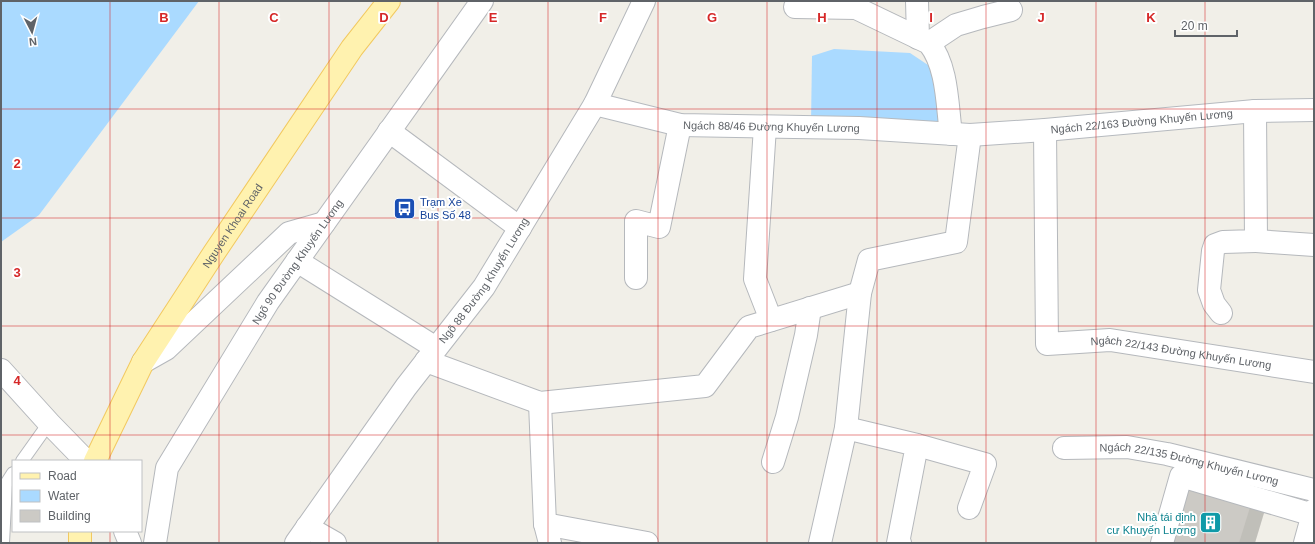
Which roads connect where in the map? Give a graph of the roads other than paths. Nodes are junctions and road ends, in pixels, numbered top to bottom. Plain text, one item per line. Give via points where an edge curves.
1 (389, 1) edge
2 (482, 1) edge
3 (644, 1) edge
4 (917, 1) edge
5 (795, 7) dead end
6 (1011, 10) dead end
7 (924, 40) junction
8 (595, 104) junction
9 (1314, 110) edge
10 (1255, 111) junction
11 (680, 125) junction
12 (765, 127) junction
13 (1045, 130) junction
14 (389, 131) junction
15 (960, 135) junction
16 (324, 223) junction
17 (520, 228) junction
18 (1256, 241) junction
19 (1314, 245) edge
20 (297, 261) junction
21 (636, 278) dead end
22 (860, 293) junction
23 (810, 308) junction
24 (1221, 313) dead end
25 (771, 320) junction
26 (431, 355) junction
27 (143, 362) junction
28 (1, 370) edge
29 (1314, 372) edge
30 (540, 404) junction
31 (49, 423) junction
32 (846, 428) junction
33 (917, 445) junction
34 (1064, 448) dead end
35 (23, 460) edge
36 (85, 460) edge
37 (94, 460) edge
38 (773, 462) dead end
39 (12, 475) edge
40 (1314, 490) edge
41 (969, 508) dead end
42 (1313, 512) edge
43 (80, 532) edge
44 (125, 532) edge
45 (547, 533) edge
46 (302, 535) edge
47 (3, 543) edge
48 (80, 543) edge
49 (130, 543) edge
50 (155, 543) edge
51 (335, 543) edge
52 (647, 543) edge
53 (820, 543) edge
54 (900, 543) edge
55 (1162, 543) edge
56 (1305, 543) edge

1 - 27 main road, Nguyen Khoai Road via 352,48
2 - 14 street, Ngõ 90 Đường Khuyến Lương
3 - 8 street, Ngõ 88 Đường Khuyến Lương
4 - 7 street
5 - 7 street via 856,8
6 - 7 street via 956,25
7 - 15 street via 934,49 942,70
8 - 11 street, Ngách 88/46 Đường Khuyến Lương
8 - 17 street, Ngõ 88 Đường Khuyến Lương
9 - 10 street, Ngách 22/163 Đường Khuyến Lương
10 - 13 street, Ngách 22/163 Đường Khuyến Lương
10 - 18 street
11 - 12 street, Ngách 88/46 Đường Khuyến Lương
11 - 21 street via 659,228 636,221
12 - 15 street, Ngách 88/46 Đường Khuyến Lương via 859,128
12 - 25 street via 755,279
13 - 15 street, Ngách 22/163 Đường Khuyến Lương
13 - 29 street, Ngách 22/143 Đường Khuyến Lương via 1047,344 1110,340
14 - 16 street, Ngõ 90 Đường Khuyến Lương
14 - 17 street
15 - 22 street via 956,242 869,260
16 - 20 street, Ngõ 90 Đường Khuyến Lương
16 - 27 street via 289,233 166,349
17 - 26 street, Ngõ 88 Đường Khuyến Lương via 484,286
18 - 19 street
18 - 24 street via 1223,242 1215,245 1209,290 1214,304
20 - 26 street
20 - 50 street, Ngõ 90 Đường Khuyến Lương via 268,302 168,468
22 - 23 street
22 - 32 street
23 - 25 street
23 - 38 street via 787,417
25 - 30 street via 749,327 705,386
26 - 30 street
26 - 46 street, Ngõ 88 Đường Khuyến Lương
27 - 37 main road, Nguyen Khoai Road
28 - 31 street
30 - 45 street
31 - 35 lane
31 - 36 street
32 - 33 street
32 - 53 street
33 - 41 street via 985,464
33 - 54 street
34 - 40 street, Ngách 22/135 Đường Khuyến Lương via 1127,447 1167,454
39 - 47 lane via 6,484
42 - 55 street via 1181,476
42 - 56 street
43 - 48 main road
44 - 49 street
45 - 52 street
46 - 51 street

